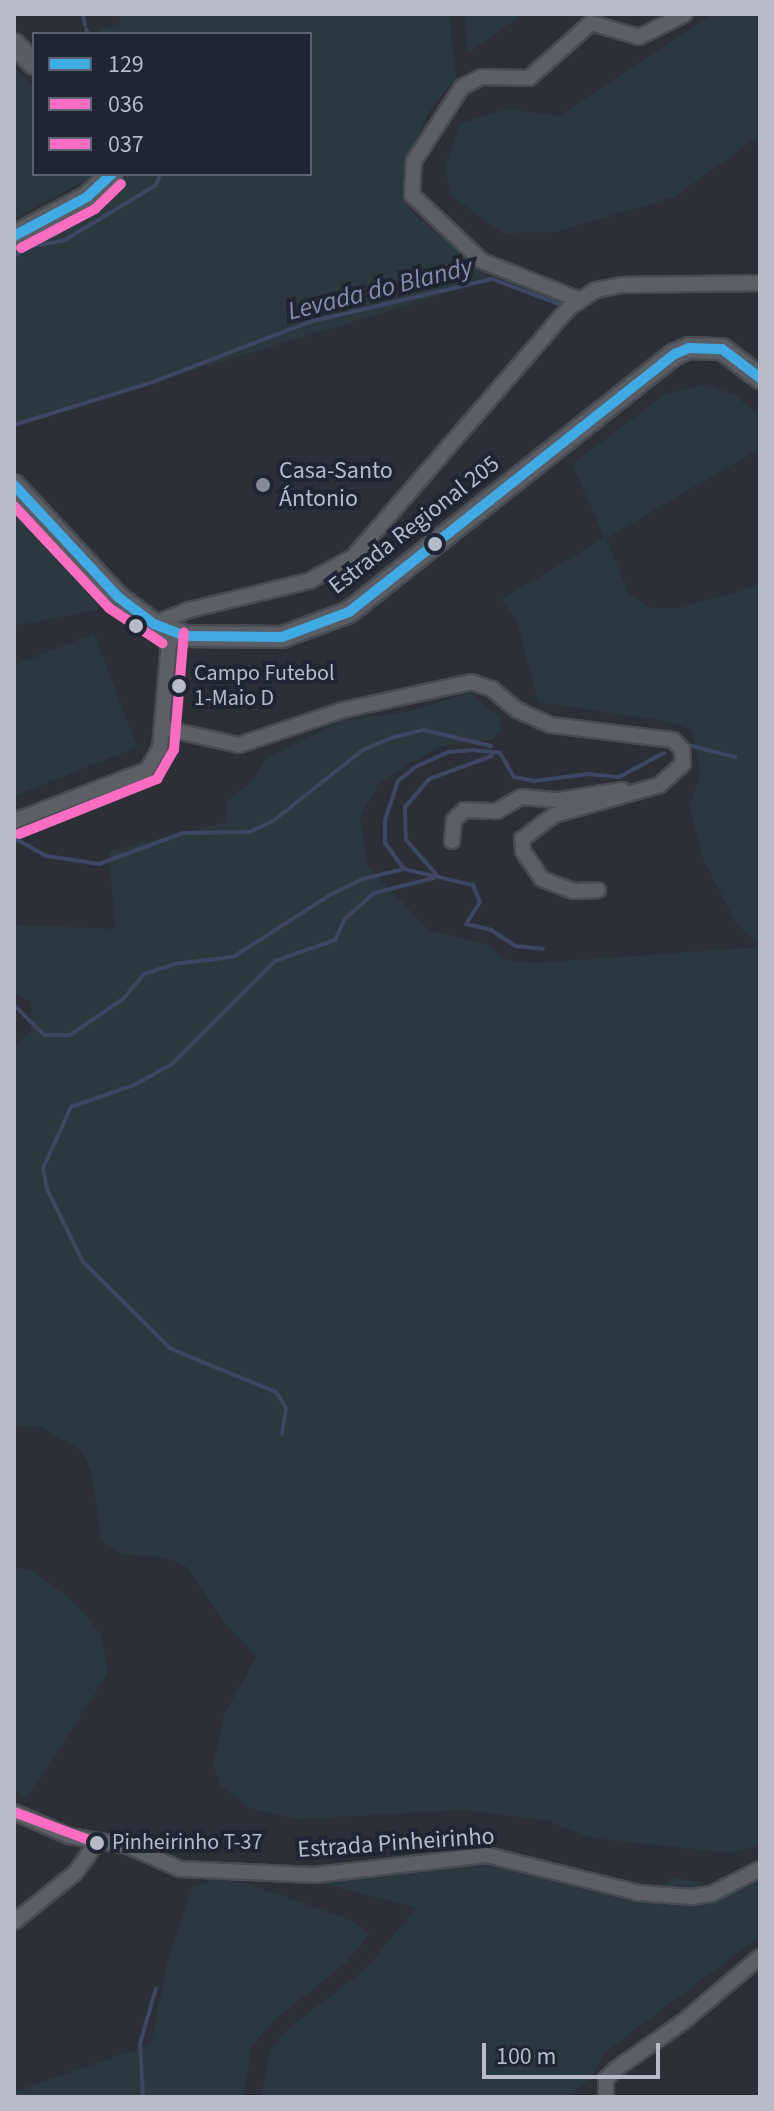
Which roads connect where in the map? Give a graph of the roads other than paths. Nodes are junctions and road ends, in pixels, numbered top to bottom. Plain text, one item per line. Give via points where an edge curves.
1 (685, 14) edge
2 (14, 44) edge
3 (32, 62) edge
4 (110, 176) edge
5 (14, 236) edge
6 (760, 283) edge
7 (580, 300) junction
8 (760, 378) edge
9 (14, 485) edge
10 (162, 628) junction
11 (163, 728) junction
12 (638, 791) junction
13 (14, 821) edge
14 (452, 841) dead end
15 (598, 890) dead end
16 (14, 1812) edge
17 (97, 1843) junction
18 (760, 1869) edge
19 (14, 1922) edge
20 (760, 1957) edge
21 (606, 2097) edge

1 - 7 street via 639,37 591,23 529,78 482,77 462,87 414,161 412,195 482,261
2 - 3 main road
4 - 5 main road via 87,197
6 - 7 street via 622,285 596,290
7 - 10 street via 353,557 309,581 189,610
8 - 10 main road, Estrada Regional 205 via 722,349 689,348 660,364 349,612 302,632 263,640
9 - 10 main road via 118,597
10 - 11 street
11 - 12 street via 239,745 343,710 471,682 551,725 677,742 684,754 680,768 660,785
11 - 13 street via 160,748 142,776
12 - 14 street via 559,800 521,797 497,811 464,810 454,820
12 - 15 street via 554,815 522,839 523,851 542,879 574,891
16 - 17 street, Estrada Pinheirinho
17 - 18 street, Estrada Pinheirinho via 128,1846 180,1869 315,1875 487,1855 639,1893 692,1897 711,1894
17 - 19 street via 75,1873
20 - 21 street via 616,2069 606,2079

